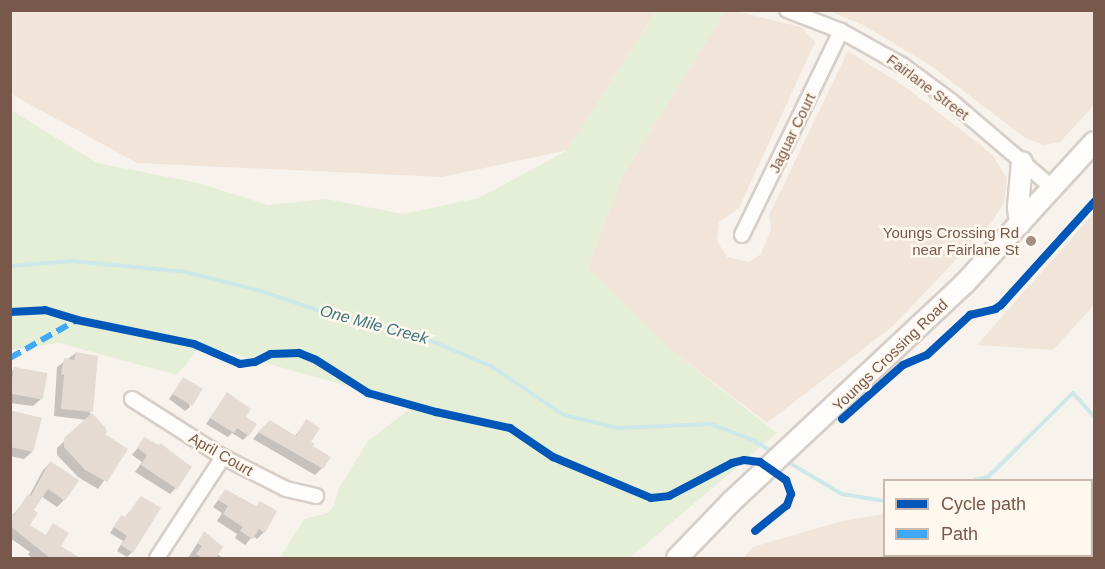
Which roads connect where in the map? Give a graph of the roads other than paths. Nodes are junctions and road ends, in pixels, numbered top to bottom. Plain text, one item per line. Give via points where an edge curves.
1 (787, 10) edge
2 (841, 31) junction
3 (1095, 142) edge
4 (1022, 162) junction
5 (1053, 188) junction
6 (1020, 224) junction
7 (742, 235) dead end
8 (132, 399) dead end
9 (223, 457) junction
10 (316, 496) dead end
11 (157, 558) edge
12 (677, 558) edge

1 - 2 street, Fairlane Street
2 - 4 street, Fairlane Street via 925,82
2 - 7 street, Jaguar Court
3 - 5 main road, Youngs Crossing Road
4 - 5 street, Fairlane Street
4 - 6 main road
5 - 6 main road, Youngs Crossing Road
6 - 12 main road, Youngs Crossing Road via 944,304 731,502
8 - 9 street, April Court
9 - 10 street, April Court via 286,489
9 - 11 street

